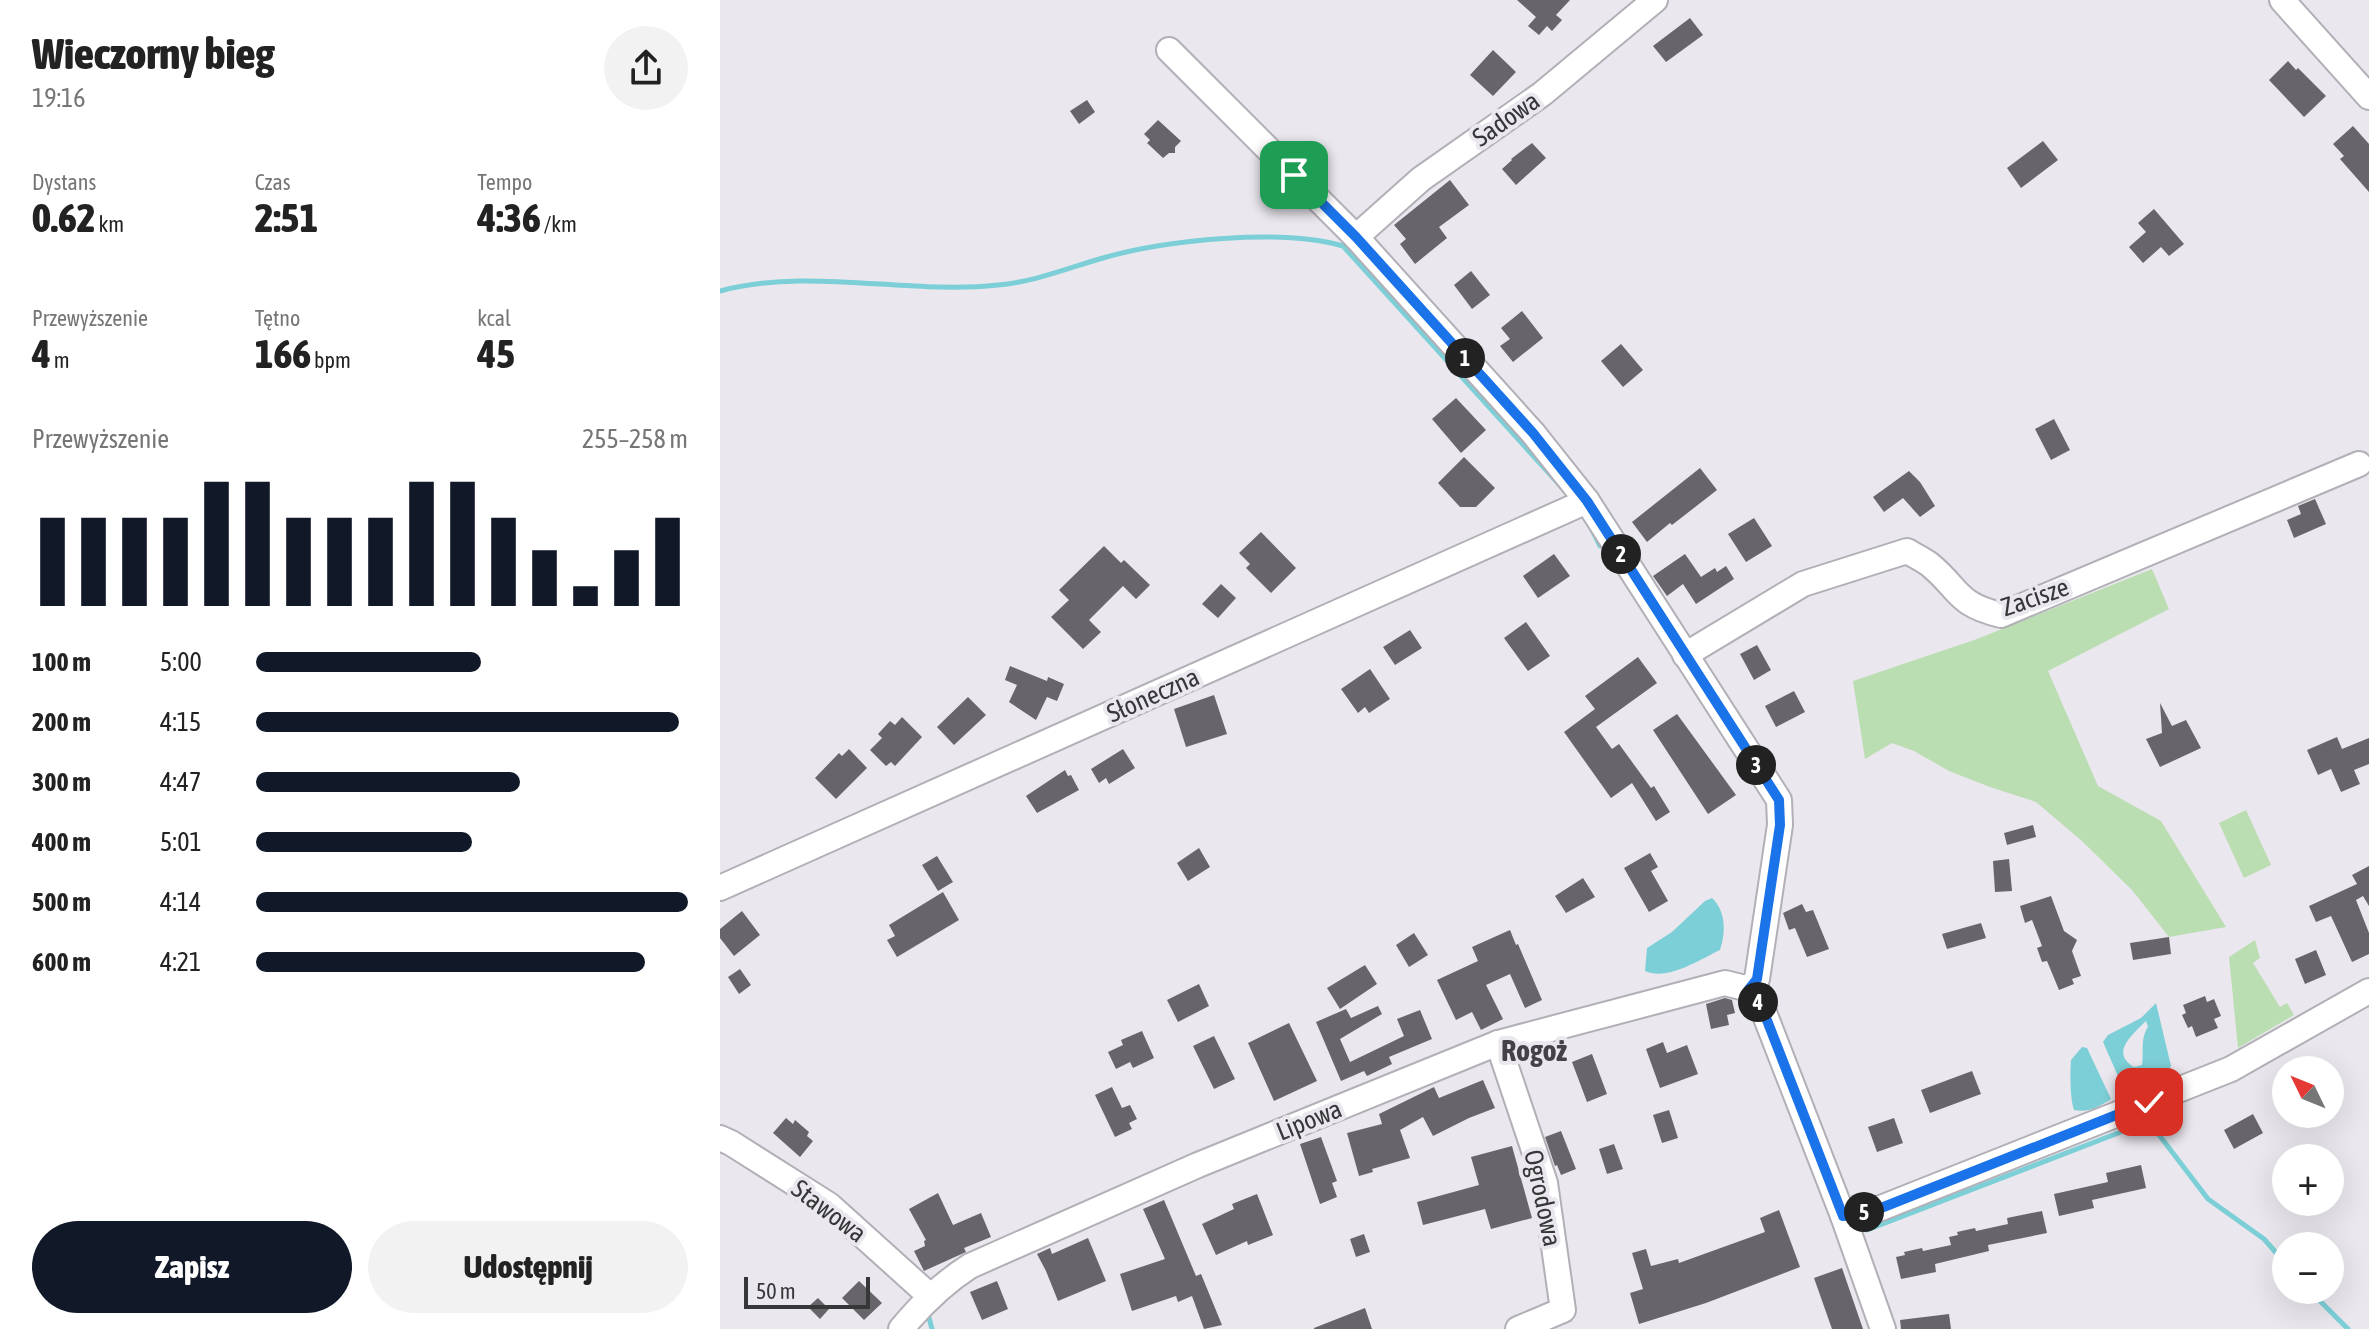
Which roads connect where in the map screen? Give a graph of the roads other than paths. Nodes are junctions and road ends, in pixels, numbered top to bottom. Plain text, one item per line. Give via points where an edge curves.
1 (1655, 0) edge
2 (2282, 0) edge
3 (1169, 50) dead end
4 (2369, 97) edge
5 (1356, 237) junction
6 (2359, 464) dead end
7 (1587, 501) junction
8 (1685, 655) junction
9 (720, 888) edge
10 (1749, 989) junction
11 (2369, 991) edge
12 (1498, 1043) junction
13 (720, 1138) edge
14 (1843, 1216) junction
15 (930, 1296) junction
16 (901, 1329) edge
17 (1518, 1329) edge
18 (1883, 1329) edge

1 - 5 street, Sadowa via 1542,94 1421,179
2 - 4 street
3 - 5 street
5 - 7 street via 1533,433
6 - 8 street, Zacisze via 2001,615 1961,598 1930,565 1907,551 1803,584
7 - 8 street
7 - 9 street, Słoneczna
8 - 10 street via 1779,800 1780,825 1757,979
10 - 12 street, Lipowa via 1725,983
10 - 14 street via 1763,1010
11 - 14 street via 2231,1069 1881,1208
12 - 15 street, Lipowa via 1198,1165 970,1266
12 - 17 street, Ogrodowa via 1545,1183 1563,1310
13 - 15 street, Stawowa via 829,1205
14 - 18 street
15 - 16 street, Lipowa

